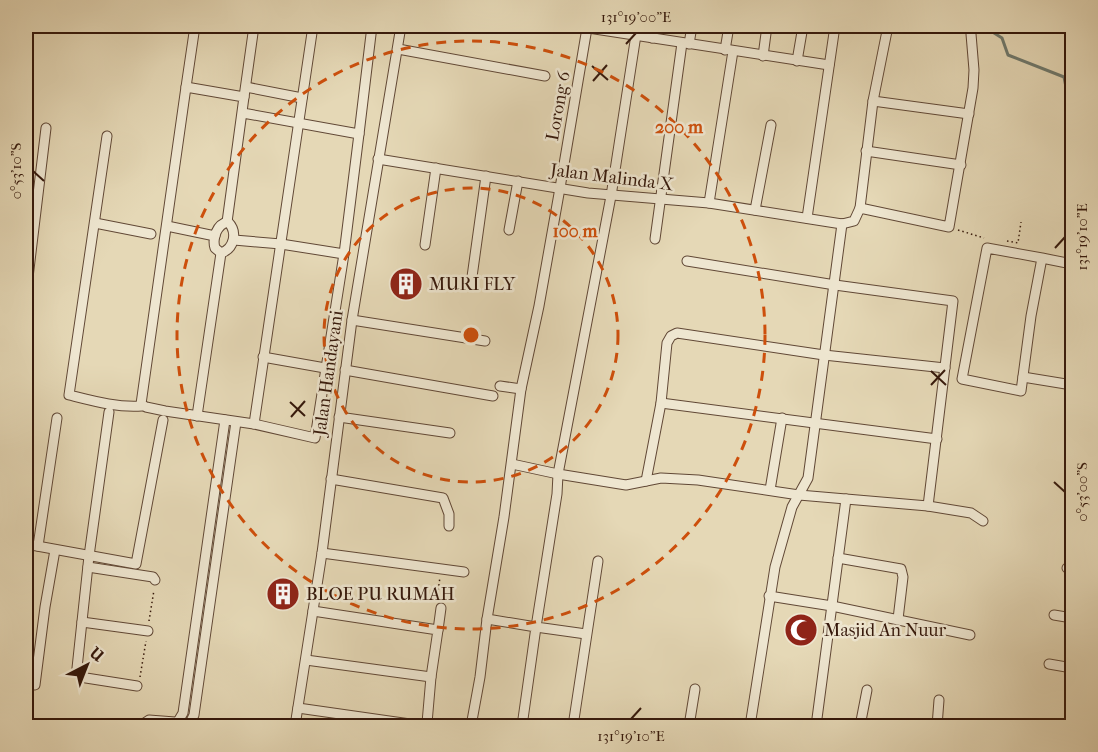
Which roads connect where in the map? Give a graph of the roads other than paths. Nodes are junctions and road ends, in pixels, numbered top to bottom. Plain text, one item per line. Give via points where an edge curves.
1 (195, 26) edge
2 (254, 26) edge
3 (313, 26) edge
4 (372, 26) edge
5 (401, 26) edge
6 (531, 26) edge
7 (540, 26) edge
8 (654, 26) edge
9 (692, 26) edge
10 (729, 26) edge
11 (766, 26) edge
12 (803, 26) edge
13 (835, 26) edge
14 (888, 26) edge
15 (584, 27) edge
16 (615, 29) edge
17 (971, 33) dead end
18 (636, 35) junction
19 (652, 38) junction
20 (685, 43) junction
21 (398, 49) junction
22 (729, 51) junction
23 (763, 56) junction
24 (797, 61) junction
25 (829, 66) junction
26 (545, 76) dead end
27 (186, 87) junction
28 (245, 92) junction
29 (303, 98) junction
30 (873, 101) junction
31 (243, 113) junction
32 (969, 114) junction
33 (299, 122) junction
34 (771, 125) dead end
35 (46, 128) dead end
36 (359, 134) junction
37 (107, 136) dead end
38 (866, 151) junction
39 (378, 159) junction
40 (961, 165) junction
41 (436, 168) junction
42 (486, 176) junction
43 (518, 182) junction
44 (560, 189) junction
45 (611, 196) junction
46 (660, 200) junction
47 (709, 203) junction
48 (860, 208) junction
49 (755, 210) junction
50 (807, 218) junction
51 (227, 222) junction
52 (95, 223) junction
53 (842, 224) junction
54 (167, 226) junction
55 (509, 230) dead end
56 (151, 234) dead end
57 (215, 236) junction
58 (655, 239) dead end
59 (234, 240) junction
60 (281, 244) junction
61 (425, 245) dead end
62 (221, 253) junction
63 (344, 254) junction
64 (1042, 258) junction
65 (687, 261) dead end
66 (1072, 264) edge
67 (471, 284) dead end
68 (835, 285) junction
69 (26, 294) edge
70 (352, 320) junction
71 (484, 341) dead end
72 (824, 355) junction
73 (263, 357) junction
74 (325, 368) junction
75 (945, 368) junction
76 (345, 370) junction
77 (1023, 377) junction
78 (1072, 385) edge
79 (500, 386) dead end
80 (520, 389) junction
81 (493, 396) dead end
82 (661, 403) junction
83 (142, 406) junction
84 (109, 411) dead end
85 (197, 416) junction
86 (339, 417) junction
87 (57, 418) dead end
88 (782, 418) junction
89 (163, 420) dead end
90 (225, 420) junction
91 (236, 422) junction
92 (815, 423) junction
93 (254, 424) junction
94 (450, 433) dead end
95 (937, 439) junction
96 (512, 464) junction
97 (558, 474) junction
98 (331, 479) junction
99 (646, 481) junction
100 (770, 490) junction
101 (799, 495) junction
102 (846, 499) junction
103 (928, 506) junction
104 (983, 521) dead end
105 (449, 526) dead end
106 (26, 544) edge
107 (38, 546) junction
108 (55, 550) junction
109 (322, 553) junction
110 (89, 556) junction
111 (838, 558) junction
112 (598, 561) dead end
113 (88, 567) junction
114 (464, 572) dead end
115 (155, 580) dead end
116 (769, 596) junction
117 (832, 606) junction
118 (441, 608) road end
119 (313, 611) junction
120 (1054, 615) dead end
121 (1072, 618) edge
122 (487, 619) junction
123 (898, 619) junction
124 (82, 622) junction
125 (536, 627) junction
126 (438, 630) junction
127 (148, 632) dead end
128 (586, 634) junction
129 (970, 635) dead end
130 (306, 660) junction
131 (1049, 664) dead end
132 (1072, 668) edge
133 (431, 677) junction
134 (35, 685) dead end
135 (137, 686) dead end
136 (694, 689) dead end
137 (867, 690) dead end
138 (939, 700) dead end
139 (298, 708) junction
140 (177, 723) junction
141 (140, 726) edge
142 (294, 726) edge
143 (471, 726) edge
144 (522, 726) edge
145 (573, 726) edge
146 (689, 726) edge
147 (750, 726) edge
148 (816, 726) edge
149 (860, 726) edge
150 (937, 726) edge

1 - 27 street
2 - 28 street
3 - 29 street
4 - 36 street
5 - 21 street, Jalan Handayani
6 - 7 lane
8 - 19 street
9 - 20 street
10 - 22 street
11 - 23 street
12 - 24 street
13 - 25 street
14 - 30 street
15 - 16 street
15 - 44 street, Lorong 6
16 - 18 street
17 - 32 street via 974,78
18 - 19 street
18 - 45 street
19 - 20 street
20 - 22 street
20 - 46 street
21 - 26 street
21 - 39 street, Jalan Handayani
22 - 23 street
22 - 47 street
23 - 24 street
24 - 25 street
25 - 50 street
27 - 28 street
27 - 54 street
28 - 29 street
28 - 31 street
29 - 33 street
30 - 32 street
30 - 38 street
31 - 33 street
31 - 51 street
32 - 40 street
33 - 36 street
33 - 60 street
34 - 49 street
35 - 69 street
36 - 63 street
37 - 52 street
38 - 40 street
38 - 48 street
39 - 41 street, Jalan Malinda X
39 - 70 street, Jalan Handayani
40 - 48 street via 949,227
41 - 42 street, Jalan Malinda X
41 - 61 street
42 - 43 street, Jalan Malinda X
42 - 67 street
43 - 44 street, Jalan Malinda X
43 - 55 street
44 - 45 street, Jalan Malinda X
44 - 80 street, Lorong 6
45 - 46 street, Jalan Malinda X
45 - 97 street
46 - 47 street, Jalan Malinda X
46 - 58 street
47 - 49 street, Jalan Malinda X
48 - 53 street via 854,221
49 - 50 street, Jalan Malinda X
50 - 53 street, Jalan Malinda X
51 - 57 street
51 - 59 street via 232,226
52 - 56 street
52 - 83 street via 69,395
53 - 68 street
54 - 57 street
54 - 83 street
57 - 62 street via 215,248
59 - 60 street
59 - 62 street
60 - 63 street
60 - 73 street
62 - 85 street
63 - 74 street
64 - 66 street
64 - 77 street
64 - 77 street via 987,248 963,379 1021,391
65 - 68 street
68 - 72 street
68 - 75 street via 953,301
70 - 71 street
70 - 76 street, Jalan Handayani
72 - 75 street
72 - 82 street via 677,333 667,343
72 - 92 street
73 - 74 street
73 - 93 street
74 - 93 street via 315,438
75 - 95 street
76 - 81 street
76 - 86 street, Jalan Handayani
77 - 78 street
79 - 80 street
80 - 96 street, Lorong 6
82 - 88 street
82 - 99 street
83 - 85 street
84 - 110 street
85 - 90 street
86 - 94 street
86 - 98 street, Jalan Handayani
87 - 107 street
88 - 92 street
88 - 100 street
89 - 110 street via 136,564
90 - 91 street
90 - 140 street via 183,713
91 - 93 street
91 - 140 street via 194,715 188,723
92 - 95 street
92 - 101 street via 808,478
95 - 103 street
96 - 97 street
96 - 122 street, Lorong 6
97 - 99 street via 626,485
97 - 125 street
98 - 105 street via 443,498
98 - 109 street, Jalan Handayani
99 - 100 street via 698,480
100 - 101 street
101 - 102 street
101 - 116 street via 790,511
102 - 103 street
102 - 111 street
103 - 104 street via 971,513
106 - 107 street
107 - 108 street
108 - 110 street
108 - 134 street
109 - 114 street
109 - 119 street, Jalan Handayani
110 - 113 street
111 - 117 street
111 - 123 street via 901,569
112 - 128 street
113 - 115 street
113 - 124 street
116 - 117 street
116 - 147 street
117 - 123 street
117 - 148 street
118 - 126 street
119 - 126 street
119 - 130 street, Jalan Handayani
120 - 121 street
122 - 125 street
122 - 143 street, Lorong 6
123 - 129 street
124 - 127 street
124 - 135 street via 79,675
125 - 128 street
125 - 144 street
126 - 133 street
128 - 145 street
130 - 133 street
130 - 139 street, Jalan Handayani
131 - 132 street
133 - 139 street via 424,726
136 - 146 street
137 - 149 street
138 - 150 street
139 - 142 street, Jalan Handayani
140 - 141 street via 149,720

